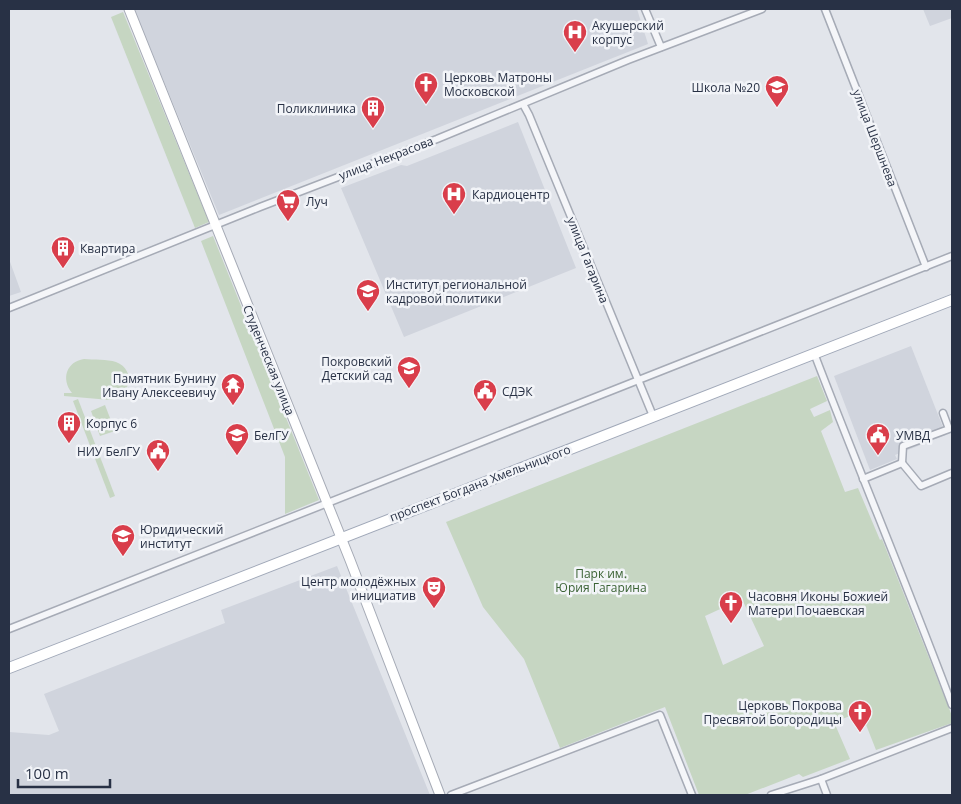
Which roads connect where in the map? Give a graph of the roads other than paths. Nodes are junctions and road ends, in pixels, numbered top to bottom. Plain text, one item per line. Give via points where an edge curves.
1 (129, 9) edge
2 (645, 9) edge
3 (762, 9) edge
4 (825, 9) edge
5 (661, 47) junction
6 (522, 104) junction
7 (216, 226) junction
8 (952, 256) edge
9 (926, 267) junction
10 (952, 300) edge
11 (9, 308) edge
12 (814, 354) junction
13 (638, 380) junction
14 (943, 413) dead end
15 (653, 416) junction
16 (902, 463) junction
17 (952, 474) edge
18 (863, 479) junction
19 (326, 503) junction
20 (341, 538) junction
21 (9, 629) edge
22 (9, 668) edge
23 (952, 705) edge
24 (952, 728) edge
25 (821, 779) junction
26 (440, 795) edge
27 (451, 795) edge
28 (692, 795) edge
29 (771, 795) edge
30 (827, 795) edge

1 - 7 main road, Студенческая улица
2 - 5 street
3 - 5 street, улица Некрасова
4 - 9 street, улица Шершнева
5 - 6 street, улица Некрасова
6 - 7 street, улица Некрасова
6 - 13 street, улица Гагарина via 529,114
7 - 11 street, улица Некрасова
7 - 19 main road, Студенческая улица
8 - 9 street
9 - 13 street
10 - 12 main road, проспект Богдана Хмельницкого
12 - 15 main road, проспект Богдана Хмельницкого
12 - 18 street
13 - 15 street, улица Гагарина
13 - 19 street
14 - 16 street via 949,428 903,446
15 - 20 main road, проспект Богдана Хмельницкого
16 - 17 street via 921,486
16 - 18 street
18 - 23 street
19 - 20 main road, Студенческая улица
19 - 21 street
20 - 22 main road, проспект Богдана Хмельницкого
20 - 26 main road, Студенческая улица
24 - 25 street
25 - 29 street
25 - 30 street
27 - 28 street via 660,715

